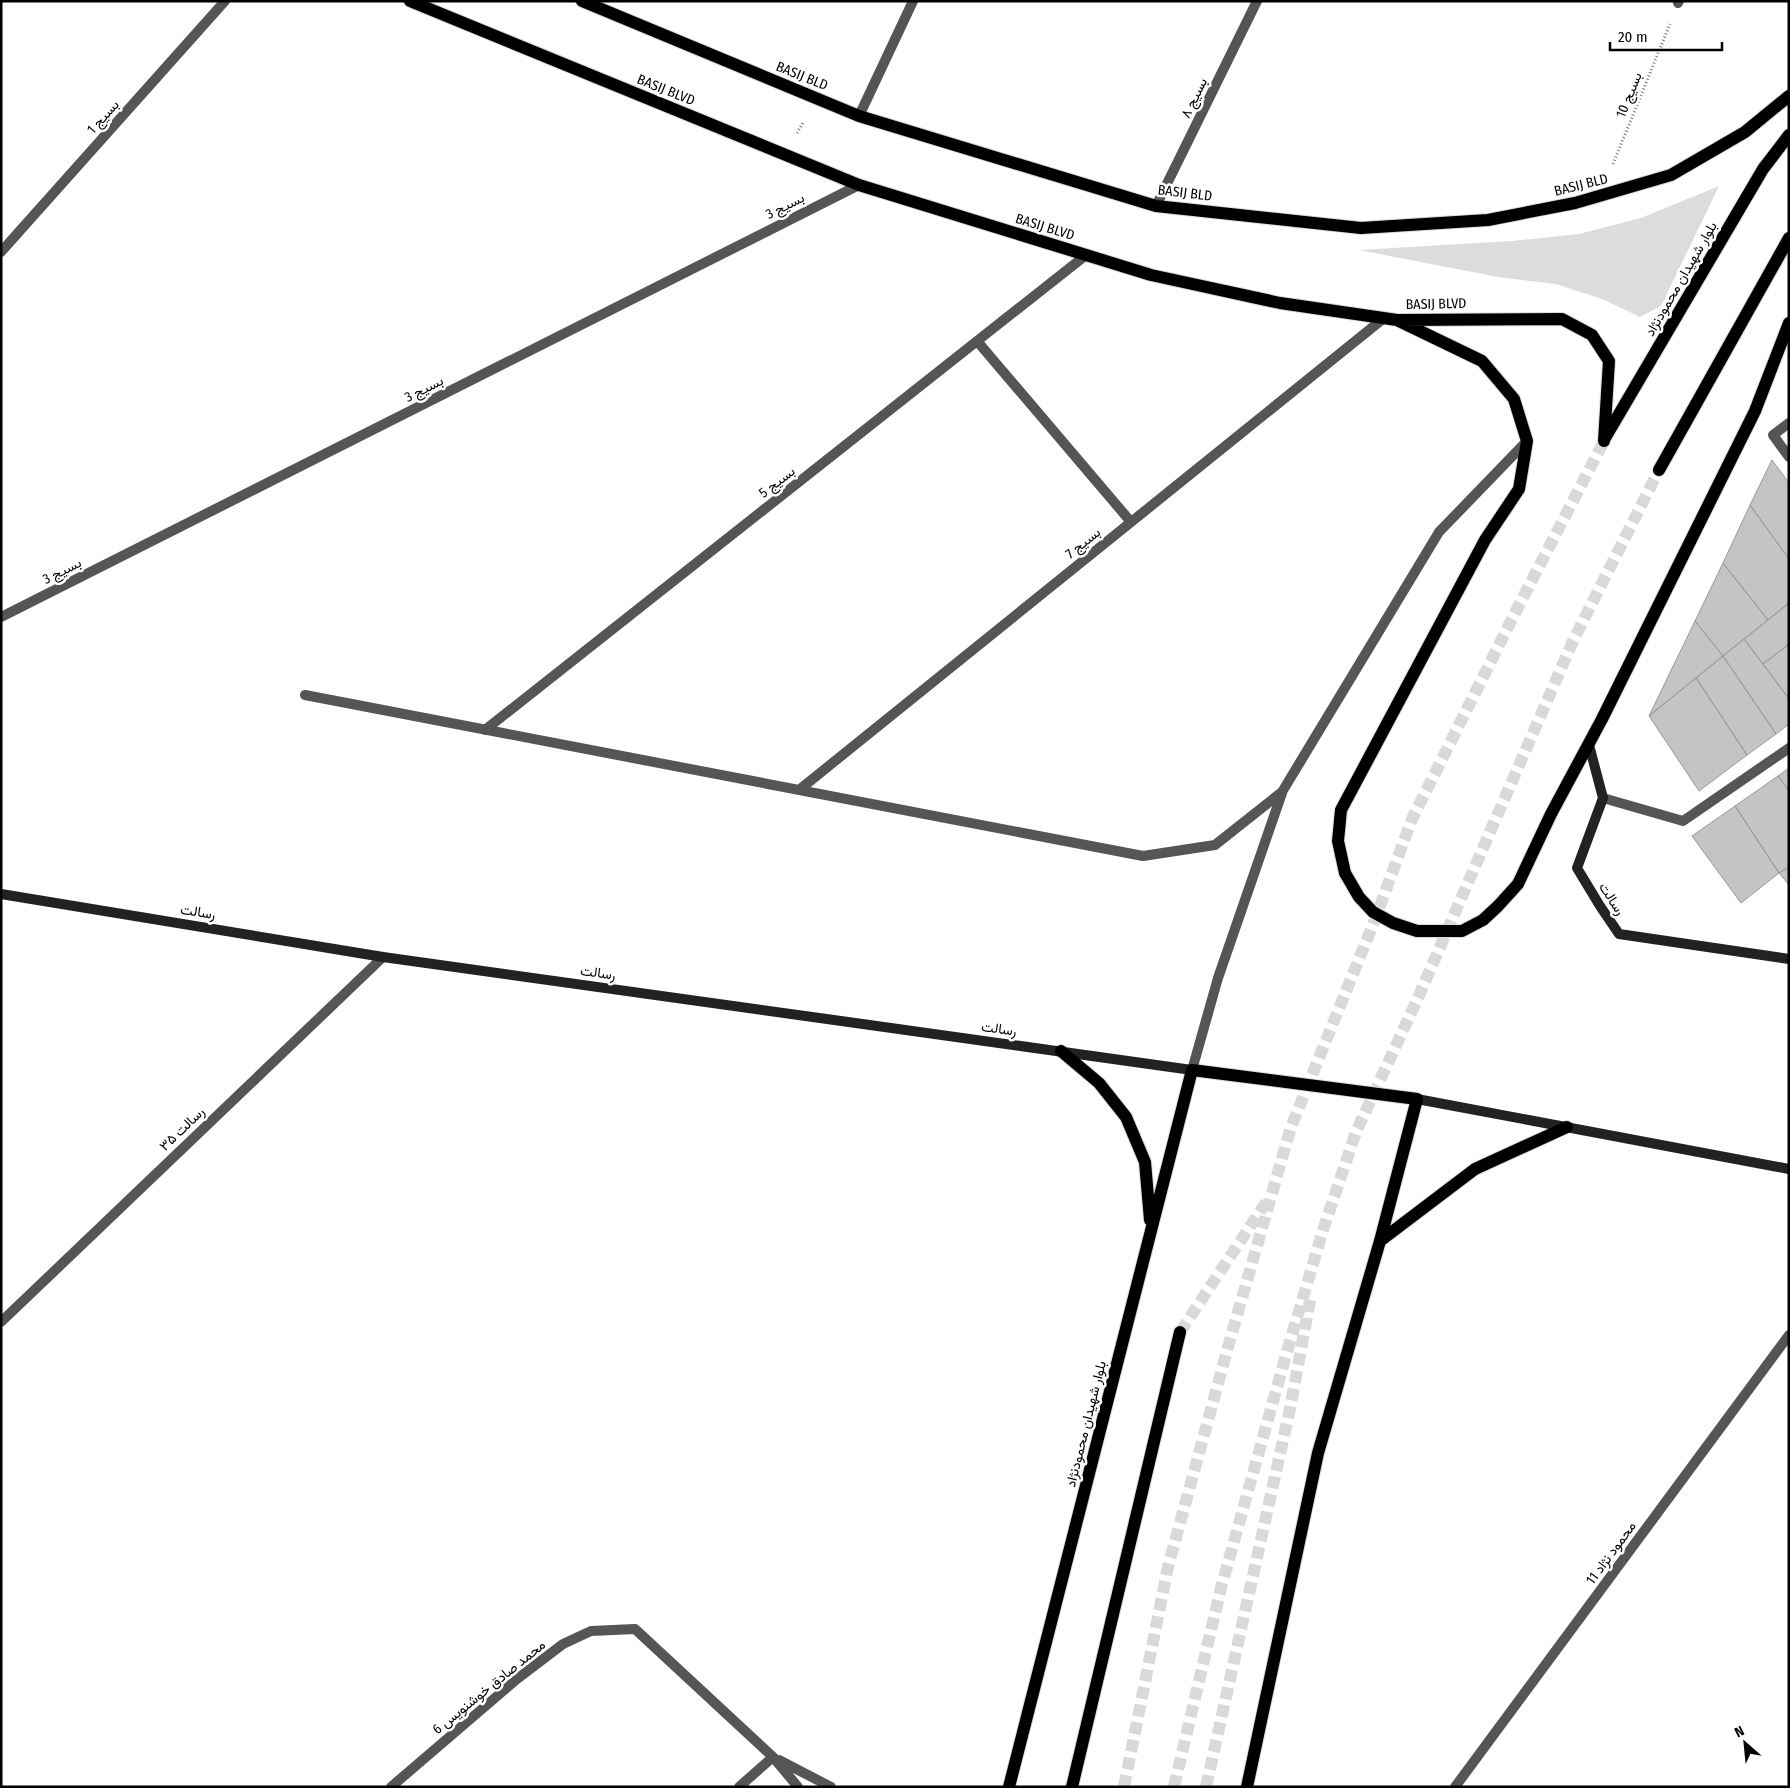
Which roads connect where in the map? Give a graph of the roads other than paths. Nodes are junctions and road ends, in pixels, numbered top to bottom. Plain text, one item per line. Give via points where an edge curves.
1 (225, 1) edge
2 (410, 1) edge
3 (582, 1) edge
4 (913, 1) edge
5 (1256, 1) edge
6 (1789, 96) edge
7 (859, 116) junction
8 (1789, 134) edge
9 (859, 185) junction
10 (1156, 206) junction
11 (1789, 238) edge
12 (1, 252) edge
13 (1086, 255) junction
14 (1384, 318) junction
15 (1397, 320) junction
16 (1789, 323) edge
17 (977, 341) junction
18 (1789, 423) edge
19 (1526, 441) junction
20 (1604, 441) joint
21 (1789, 457) edge
22 (1659, 470) tunnel mouth
23 (1131, 522) junction
24 (1, 617) edge
25 (305, 695) dead end
26 (485, 730) junction
27 (1589, 746) junction
28 (1789, 748) edge
29 (799, 790) junction
30 (1282, 792) junction
31 (1603, 798) junction
32 (1, 894) edge
33 (383, 957) junction
34 (1789, 959) edge
35 (1061, 1052) junction
36 (1192, 1070) junction
37 (1417, 1099) junction
38 (1567, 1127) junction
39 (1789, 1169) edge
40 (1151, 1229) junction
41 (1380, 1241) junction
42 (1, 1322) edge
43 (1180, 1332) tunnel mouth
44 (1789, 1335) edge
45 (773, 1757) junction
46 (391, 1787) edge
47 (740, 1787) edge
48 (798, 1787) edge
49 (831, 1787) edge
50 (1009, 1787) edge
51 (1072, 1787) edge
52 (1248, 1787) edge
53 (1455, 1787) edge

1 - 12 street, بسیج 1
2 - 9 main road, BASIJ BLVD
3 - 7 main road, BASIJ BLD
4 - 7 street
5 - 10 street, بسیج ۸
6 - 10 main road, BASIJ BLD via 1745,132 1671,175 1576,203 1488,220 1361,228
7 - 10 main road, BASIJ BLD
8 - 20 main road, بلوار شهیدان محمودنژاد via 1763,170
9 - 13 main road, BASIJ BLVD
9 - 24 street, بسیج 3
11 - 22 main road
13 - 14 main road, BASIJ BLVD via 1151,275 1280,304
13 - 17 street, بسیج 5
14 - 15 main road, BASIJ BLVD
14 - 23 street, بسیج 7
15 - 19 main road via 1482,361 1514,399
15 - 20 main road, BASIJ BLVD via 1562,319 1592,335 1609,361
16 - 27 main road via 1755,411
17 - 23 street
17 - 26 street, بسیج 5
18 - 21 street via 1773,435
19 - 27 main road via 1519,489 1485,540 1341,810 1338,841 1345,873 1359,897 1372,912 1417,932 1462,931 1483,920 1518,884 1551,814
19 - 30 street via 1439,532
23 - 29 street, بسیج 7
25 - 26 street
26 - 29 street
27 - 31 main road
28 - 31 street via 1683,821
29 - 30 street via 1143,856 1215,845
30 - 36 street via 1218,978
31 - 34 main road, رسالت via 1577,868 1619,934
32 - 33 main road, رسالت
33 - 35 main road, رسالت
33 - 42 street, رسالت ۳۵
35 - 36 main road, رسالت
35 - 40 main road via 1099,1083 1126,1117 1145,1162
36 - 37 main road
36 - 40 main road, بلوار شهیدان محمودنژاد
37 - 38 main road
37 - 41 main road
38 - 39 main road
38 - 41 main road via 1475,1169
40 - 50 main road, بلوار شهیدان محمودنژاد
41 - 52 main road via 1318,1452
43 - 51 main road
44 - 53 street, محمود نژاد 11
45 - 46 street, محمد صادق خوشنویس 6 via 635,1629 591,1631 564,1644 517,1679
45 - 47 street
45 - 48 street
45 - 49 street

